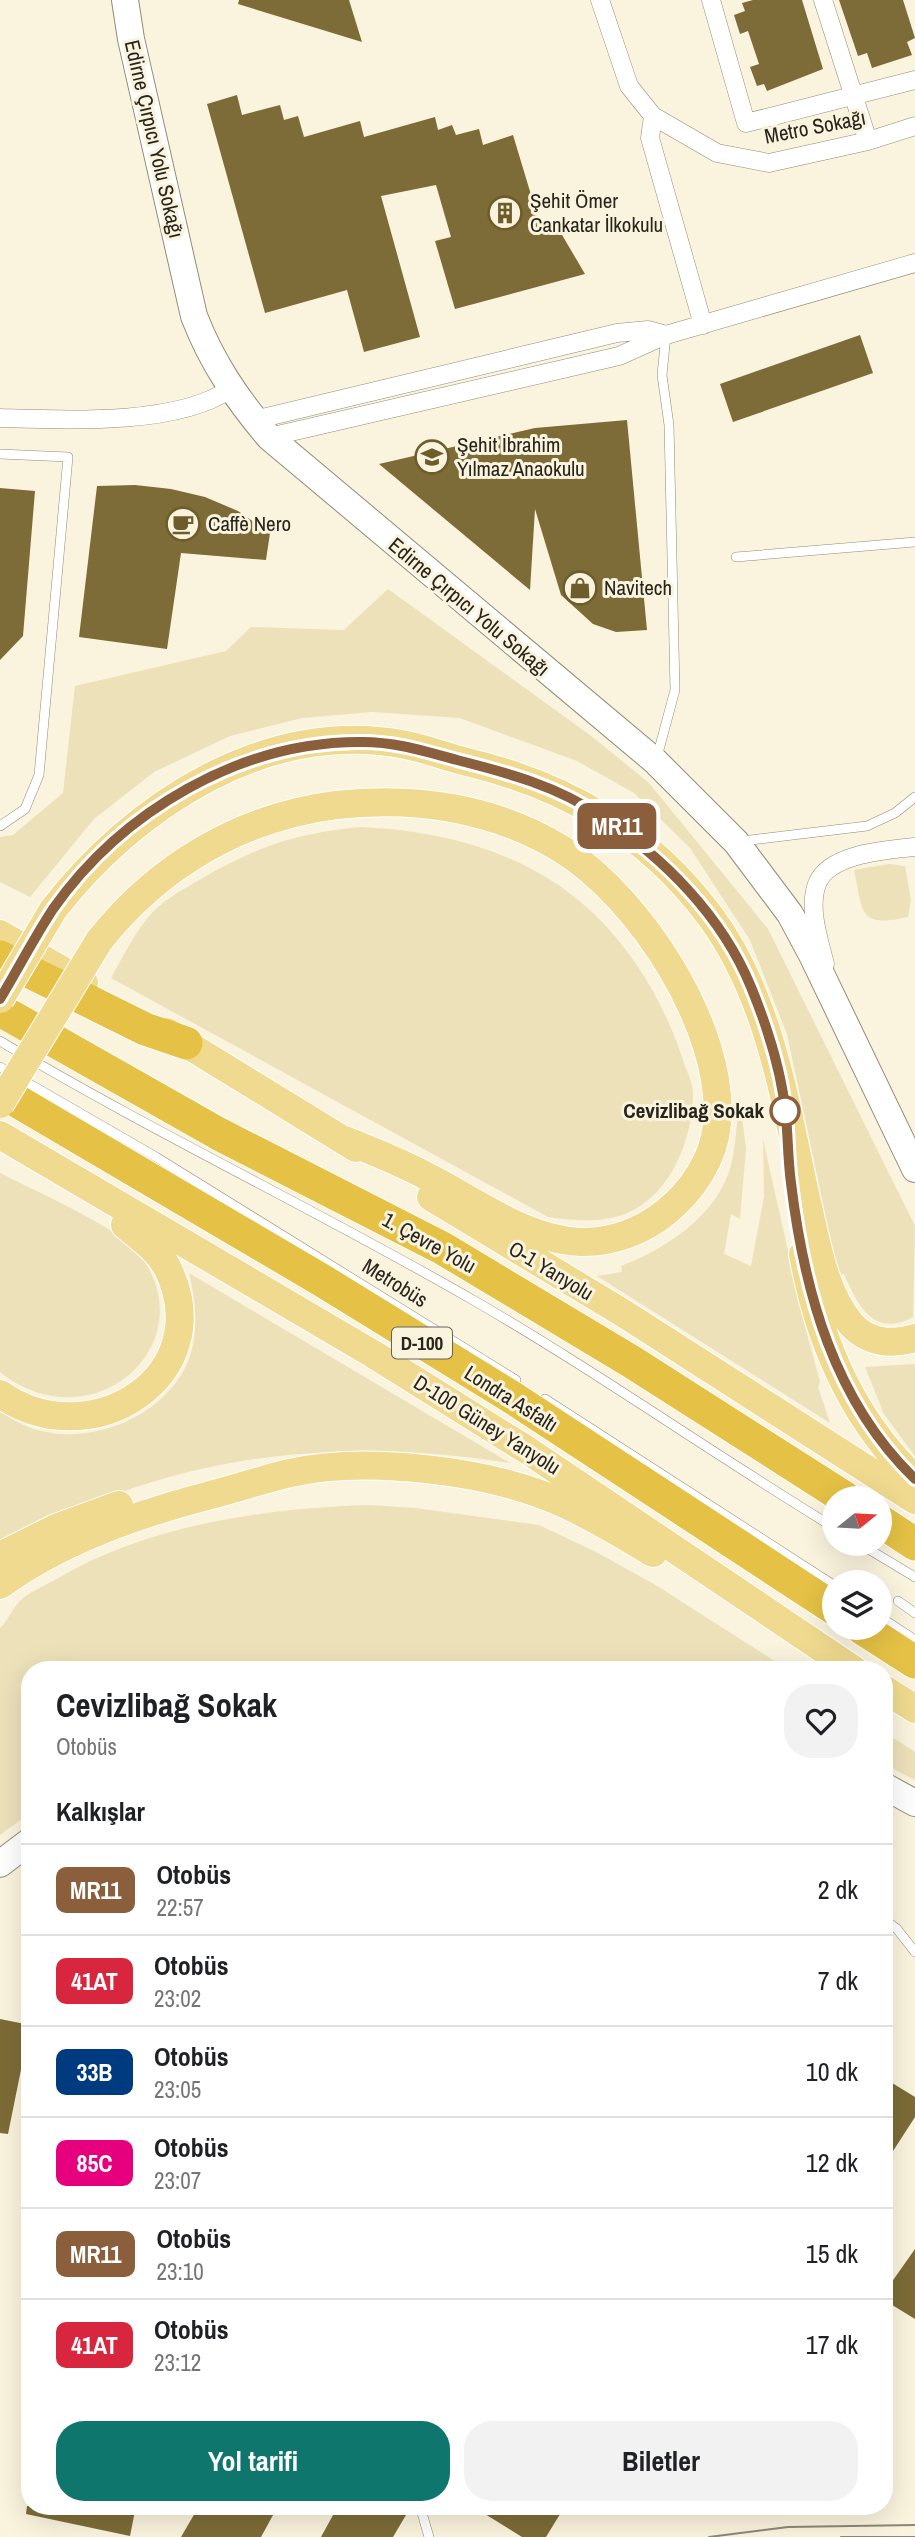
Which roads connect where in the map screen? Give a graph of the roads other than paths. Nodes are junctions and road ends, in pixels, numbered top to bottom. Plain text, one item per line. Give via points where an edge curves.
1 (600, 0) edge
2 (711, 0) edge
3 (823, 0) edge
4 (124, 7) edge
5 (915, 80) edge
6 (853, 97) junction
7 (653, 116) junction
8 (915, 126) edge
9 (868, 141) junction
10 (915, 263) edge
11 (704, 325) junction
12 (666, 335) junction
13 (230, 389) junction
14 (0, 418) edge
15 (261, 428) junction
16 (0, 454) edge
17 (915, 542) edge
18 (736, 557) dead end
19 (655, 761) junction
20 (915, 797) edge
21 (0, 826) edge
22 (736, 842) junction
23 (915, 847) edge
24 (0, 934) edge
25 (0, 957) edge
26 (830, 988) junction
27 (0, 999) edge
28 (0, 1010) edge
29 (0, 1041) edge
30 (186, 1043) junction
31 (0, 1067) edge
32 (0, 1091) edge
33 (0, 1104) edge
34 (785, 1112) junction
35 (0, 1135) edge
36 (342, 1139) junction
37 (915, 1169) edge
38 (80, 1182) junction
39 (915, 1338) edge
40 (522, 1385) dead end
41 (534, 1392) dead end
42 (0, 1394) edge
43 (290, 1473) junction
44 (915, 1479) edge
45 (826, 1486) edge
46 (915, 1500) edge
47 (822, 1520) edge
48 (892, 1529) edge
49 (915, 1544) edge
50 (0, 1556) edge
51 (880, 1556) edge
52 (915, 1577) edge
53 (822, 1578) edge
54 (0, 1585) edge
55 (822, 1600) edge
56 (898, 1601) dead end
57 (915, 1613) edge
58 (892, 1625) edge
59 (881, 1640) edge
60 (915, 1640) edge
61 (838, 1661) edge
62 (841, 1661) edge
63 (915, 1662) edge
64 (893, 1695) edge
65 (915, 1709) edge
66 (893, 1791) edge
67 (915, 1803) edge
68 (21, 1848) edge
69 (0, 1864) edge
70 (893, 1926) edge
71 (915, 1952) edge
72 (422, 2515) edge
73 (429, 2537) edge

1 - 7 street, Metro Sokağı via 629,86
2 - 6 street via 746,123
3 - 6 street
4 - 13 main road, Edirne Çırpıcı Yolu Sokağı via 194,316 208,353
5 - 6 street
6 - 9 street
7 - 9 street, Metro Sokağı via 717,153 769,163
7 - 11 street via 650,138
8 - 9 street, Metro Sokağı
10 - 11 street
11 - 12 street
12 - 15 street via 648,330 618,333
12 - 19 lane via 662,375 669,425 675,690
13 - 14 street via 193,407 101,419
13 - 15 main road, Edirne Çırpıcı Yolu Sokağı
15 - 19 main road, Edirne Çırpıcı Yolu Sokağı
16 - 21 lane via 68,457 39,775 25,810
17 - 18 lane
19 - 22 main road, Edirne Çırpıcı Yolu Sokağı
20 - 22 lane via 867,826
22 - 26 main road, Edirne Çırpıcı Yolu Sokağı via 790,914
23 - 26 street via 859,853 817,884 815,921
24 - 30 main road, O-1 Yanyolu
25 - 30 highway via 134,1024
26 - 37 main road, Edirne Çırpıcı Yolu Sokağı
27 - 34 main road, bridge via 53,910 92,863 152,812 206,778 271,753 341,742 405,745 552,788 631,836 678,878 710,916 751,986
28 - 45 highway, 1. Çevre Yolu via 219,1134 442,1248
29 - 47 lane via 79,1089 474,1301
30 - 36 main road, O-1 Yanyolu
31 - 40 lane, Metrobüs via 156,1157
32 - 55 highway, Londra Asfaltı / D-100 via 513,1398
33 - 36 main road, bridge via 99,941 119,915 168,872 229,835 271,819 358,803 420,803 503,821 590,868 634,913 666,958 689,1004 715,1086 717,1125 696,1182 658,1219 613,1239 570,1241 527,1229 383,1154
34 - 39 main road via 835,1299 862,1334 881,1342
34 - 44 main road via 803,1258 828,1347 871,1429
35 - 38 main road, D-100 Güney Yanyolu
36 - 46 main road, O-1 Yanyolu
38 - 42 main road via 166,1265 177,1292 179,1324 173,1350 148,1388 131,1400 82,1418 18,1406
38 - 62 main road, D-100 Güney Yanyolu via 515,1443
41 - 53 lane
43 - 50 main road via 209,1480 156,1493 56,1528
43 - 54 main road via 159,1509 112,1527 46,1556
43 - 61 main road via 378,1467 511,1484 608,1526
48 - 49 highway
51 - 52 lane
56 - 57 lane
58 - 60 lane
59 - 63 highway
64 - 65 main road
66 - 67 main road
68 - 69 main road
70 - 71 lane
72 - 73 lane

